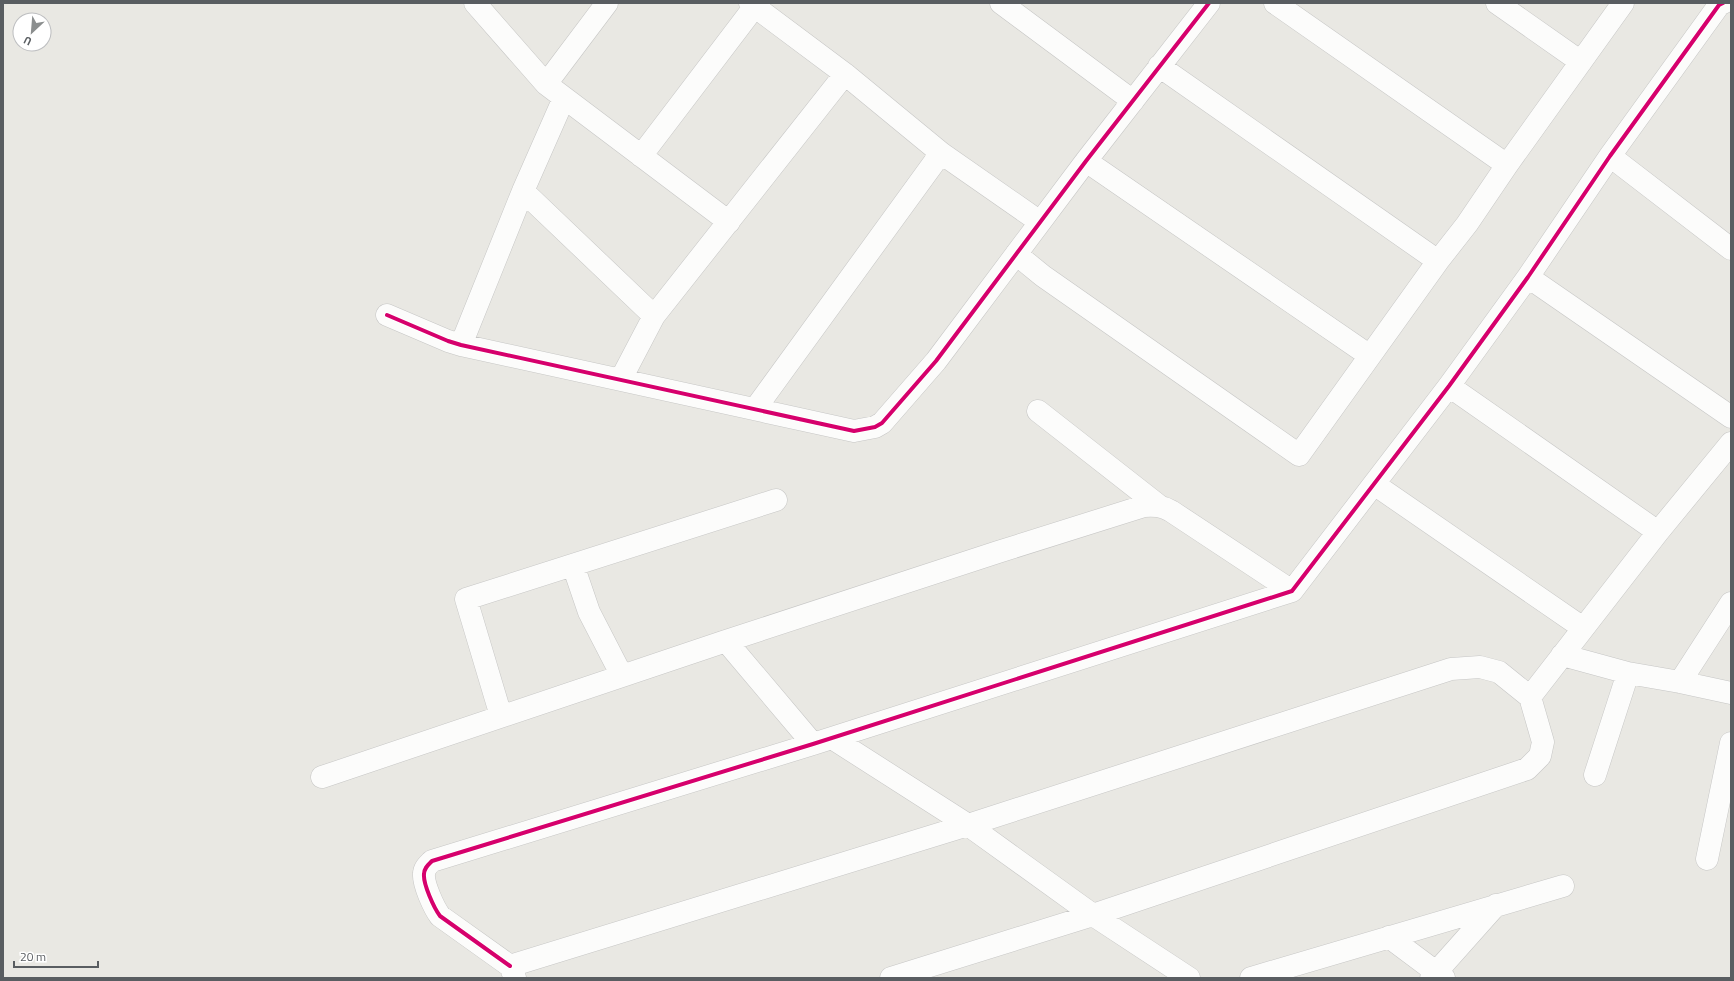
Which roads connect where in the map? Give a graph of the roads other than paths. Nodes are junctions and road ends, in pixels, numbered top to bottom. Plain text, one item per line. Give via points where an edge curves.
1 (475, 3) edge
2 (607, 3) edge
3 (1001, 3) edge
4 (1209, 3) edge
5 (1275, 3) edge
6 (1496, 3) edge
7 (1623, 3) edge
8 (752, 5) edge
9 (1722, 6) edge
10 (1581, 62) junction
11 (1159, 66) junction
12 (845, 74) junction
13 (546, 84) junction
14 (564, 98) junction
15 (1133, 101) junction
16 (941, 153) junction
17 (641, 156) junction
18 (1610, 156) junction
19 (1086, 161) junction
20 (1507, 165) junction
21 (523, 191) junction
22 (729, 222) junction
23 (1040, 222) junction
24 (1731, 249) edge
25 (1016, 254) junction
26 (1438, 261) junction
27 (1528, 277) junction
28 (387, 316) dead end
29 (654, 316) junction
30 (461, 345) junction
31 (1370, 356) junction
32 (621, 379) junction
33 (1449, 386) junction
34 (755, 409) junction
35 (1038, 411) dead end
36 (1731, 417) edge
37 (1731, 442) edge
38 (1374, 484) junction
39 (776, 500) dead end
40 (1158, 505) junction
41 (1658, 532) junction
42 (573, 565) junction
43 (1292, 591) junction
44 (1731, 603) edge
45 (1583, 628) junction
46 (726, 641) junction
47 (1562, 655) junction
48 (1628, 673) junction
49 (622, 676) junction
50 (1680, 682) junction
51 (1731, 693) edge
52 (1530, 697) junction
53 (501, 716) junction
54 (822, 741) junction
55 (1731, 743) edge
56 (1595, 775) dead end
57 (322, 777) dead end
58 (968, 825) junction
59 (1707, 859) dead end
60 (1563, 886) dead end
61 (1496, 905) junction
62 (1093, 915) junction
63 (1389, 937) junction
64 (512, 972) edge
65 (1437, 976) edge
66 (891, 978) edge
67 (1189, 978) edge
68 (1251, 978) edge

1 - 13 street
2 - 13 street
3 - 15 street
4 - 11 street
5 - 20 street
6 - 10 street
7 - 10 street
8 - 12 street
8 - 17 street
9 - 18 street
10 - 20 street
11 - 15 street
11 - 26 street
12 - 16 street
12 - 22 street
13 - 14 street
14 - 17 street
14 - 21 street
15 - 19 street
16 - 23 street
16 - 34 street
17 - 22 street
18 - 24 street
18 - 27 street
19 - 23 street
19 - 31 street
20 - 26 street
21 - 29 street
21 - 30 street
22 - 29 street
23 - 25 street
25 - 31 street via 1043,276 1299,455
25 - 34 street via 936,360 882,423 854,431
26 - 31 street
27 - 33 street
27 - 36 street
28 - 30 street
29 - 32 street
30 - 32 street
32 - 34 street
33 - 38 street
33 - 41 street
35 - 40 street
37 - 41 street
38 - 43 street
38 - 45 street
39 - 42 street
40 - 43 street via 1172,511
40 - 46 street via 1144,506
41 - 45 street
42 - 49 street via 589,612
42 - 53 street via 466,600
43 - 54 street
44 - 50 street
45 - 47 street
46 - 49 street
46 - 54 street
47 - 48 street
47 - 52 street
48 - 50 street
48 - 56 street
49 - 53 street
50 - 51 street
52 - 58 street via 1499,672 1480,667 1451,669
52 - 62 street via 1543,742 1540,756 1527,769
53 - 57 street
54 - 58 street
54 - 64 street via 432,861 428,865 424,881 440,916
55 - 59 street
58 - 62 street
58 - 64 street
60 - 61 street
61 - 63 street
61 - 65 street
62 - 66 street
62 - 67 street
63 - 65 street
63 - 68 street

